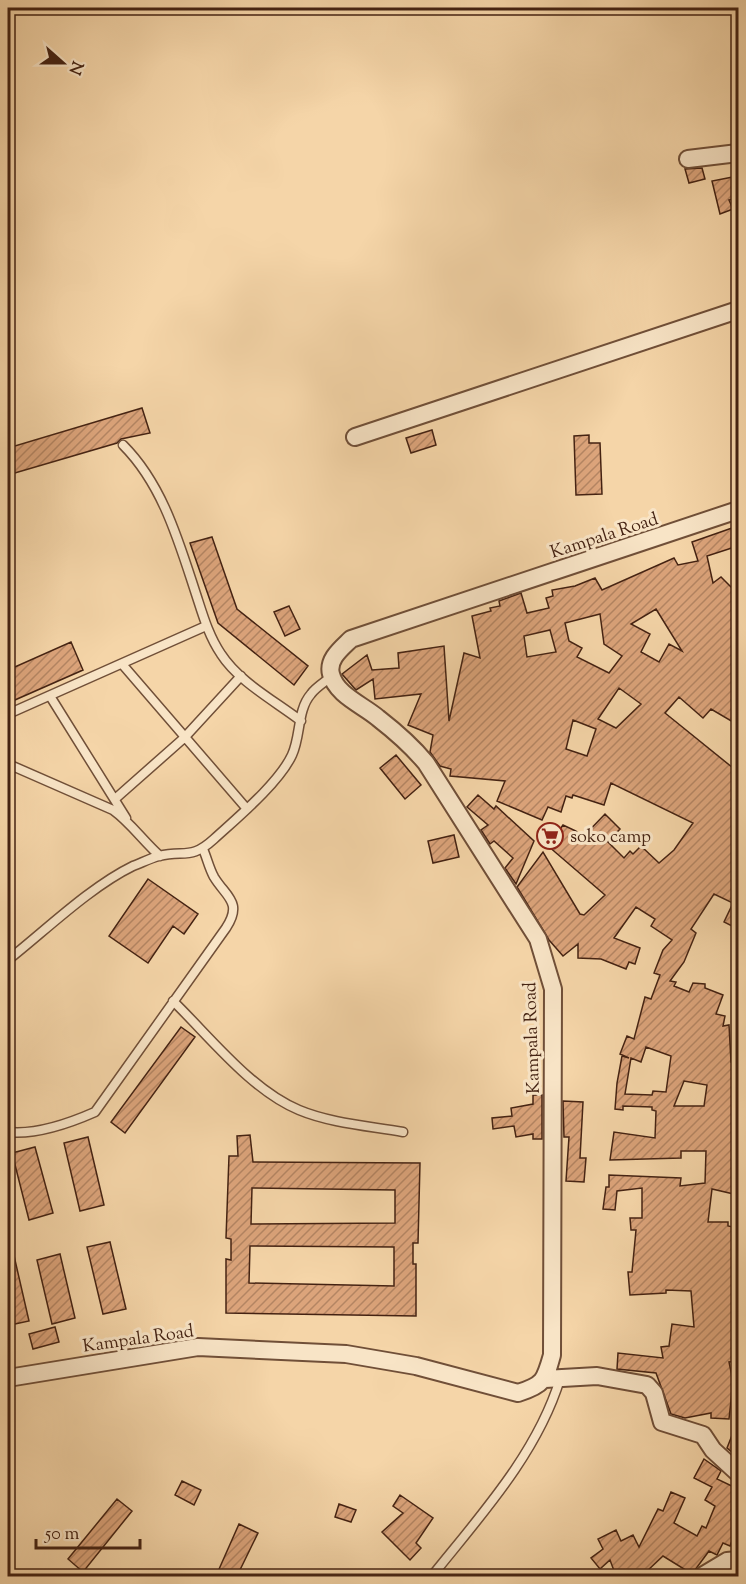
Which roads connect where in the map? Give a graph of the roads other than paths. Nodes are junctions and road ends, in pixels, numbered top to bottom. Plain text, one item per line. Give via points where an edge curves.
1 (738, 153) edge
2 (688, 159) dead end
3 (738, 310) edge
4 (355, 437) dead end
5 (123, 445) dead end
6 (738, 510) edge
7 (206, 626) junction
8 (122, 664) junction
9 (241, 676) junction
10 (332, 676) junction
11 (50, 696) junction
12 (8, 714) edge
13 (301, 721) junction
14 (184, 738) junction
15 (8, 765) edge
16 (116, 799) junction
17 (247, 809) junction
18 (127, 820) junction
19 (203, 849) junction
20 (160, 856) junction
21 (8, 960) edge
22 (173, 1001) junction
23 (8, 1132) edge
24 (403, 1132) dead end
25 (8, 1378) edge
26 (552, 1379) junction
27 (738, 1473) edge
28 (738, 1560) edge
29 (432, 1576) edge
30 (702, 1576) edge

1 - 2 street
3 - 4 street
5 - 7 lane via 154,484
6 - 10 street, Kampala Road via 351,639 336,652
7 - 8 lane
7 - 9 lane via 221,655
8 - 11 lane
8 - 14 lane
9 - 13 lane
9 - 14 lane
10 - 13 lane via 310,694
10 - 26 street, Kampala Road via 346,695 411,745 426,763 538,939 547,962 553,988
11 - 12 lane
11 - 16 lane
13 - 17 lane via 292,756
14 - 16 lane
14 - 17 lane
15 - 18 lane via 113,810
16 - 18 lane
17 - 19 lane
18 - 20 lane via 143,842
19 - 20 lane via 186,855
19 - 22 lane via 234,911
20 - 21 lane via 132,867 102,887
22 - 23 lane via 95,1112 77,1120 20,1133
22 - 24 lane via 255,1082 280,1101 312,1115
25 - 26 street, Kampala Road via 198,1347 346,1354 416,1366 518,1393
26 - 27 street via 597,1376 647,1385 654,1393 662,1422 703,1435
26 - 29 lane via 550,1412 530,1448
28 - 30 street via 727,1561

